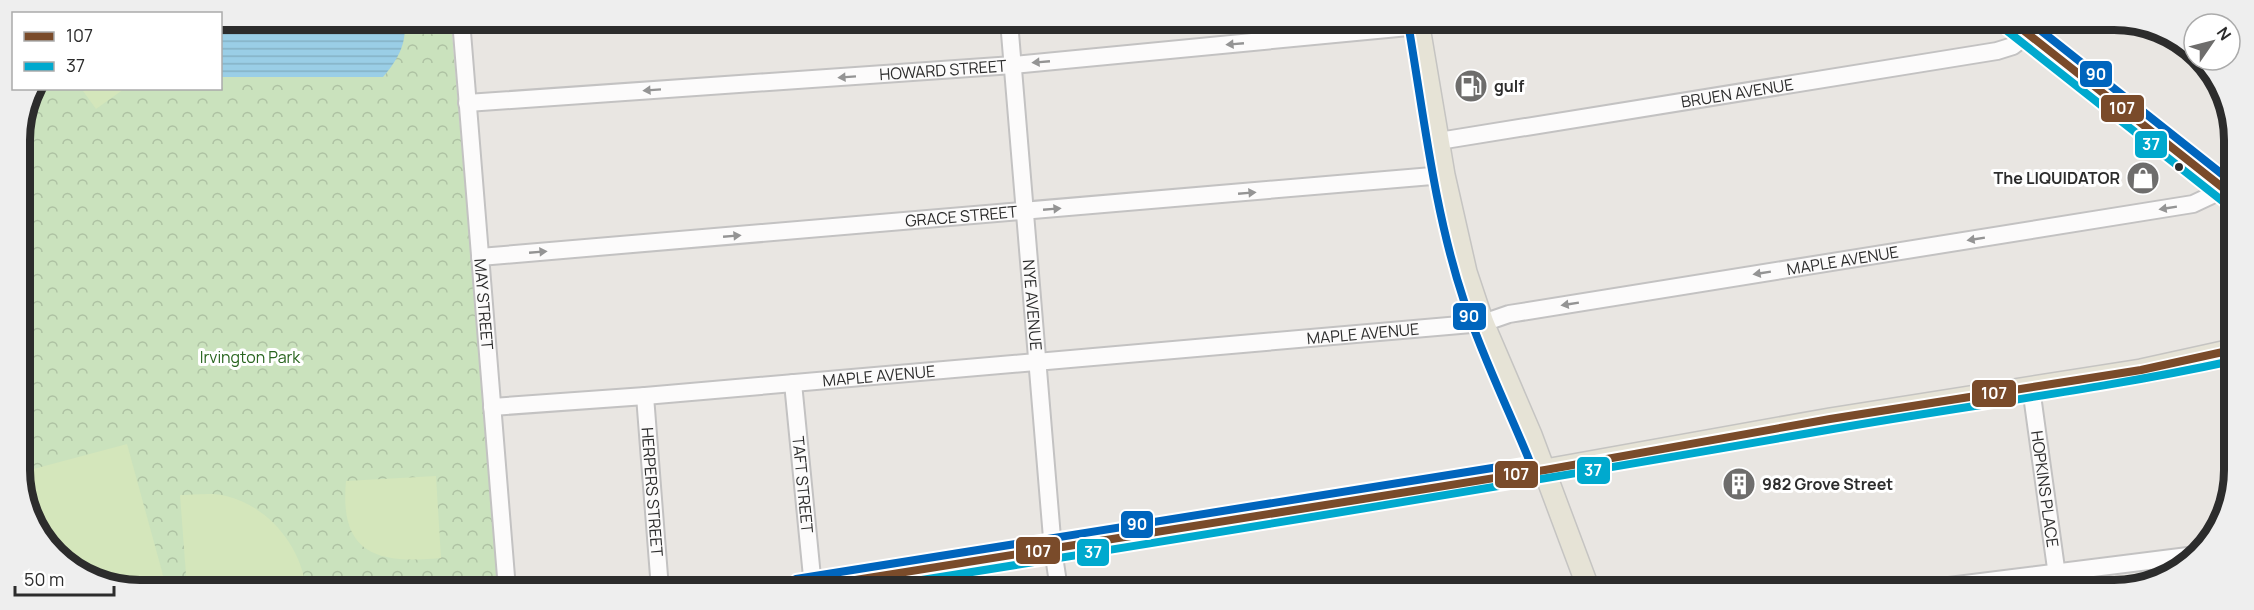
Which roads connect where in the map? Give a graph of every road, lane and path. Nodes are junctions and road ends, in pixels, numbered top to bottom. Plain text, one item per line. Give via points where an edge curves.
1 (461, 30) edge
2 (1010, 30) edge
3 (1360, 30) edge
4 (1420, 30) edge
5 (2020, 30) edge
6 (2024, 30) edge
7 (1013, 65) junction
8 (467, 103) junction
9 (1439, 141) junction
10 (1444, 175) junction
11 (2224, 180) edge
12 (2224, 186) edge
13 (1025, 212) junction
14 (480, 256) junction
15 (1483, 323) junction
16 (2224, 352) edge
17 (1038, 363) junction
18 (793, 383) junction
19 (2031, 388) junction
20 (645, 396) junction
21 (492, 407) junction
22 (1545, 471) junction
23 (1053, 550) junction
24 (2179, 558) edge
25 (506, 580) edge
26 (659, 580) edge
27 (805, 580) edge
28 (858, 580) edge
29 (1058, 580) edge
30 (1585, 580) edge
31 (2058, 580) edge
32 (2068, 580) edge

1 - 8 street, MAY STREET
2 - 7 street, NYE AVENUE
3 -> 7 street, HOWARD STREET
4 - 9 main road
5 - 9 street, BRUEN AVENUE via 2013,46 1997,51
6 - 11 main road
7 -> 8 street, HOWARD STREET
7 - 13 street, NYE AVENUE
8 - 14 street, MAY STREET
9 - 10 main road
13 -> 10 street, GRACE STREET
10 - 15 main road via 1466,272
12 -> 15 street, MAPLE AVENUE via 2193,204 1509,314
14 -> 13 street, GRACE STREET
13 - 17 street, NYE AVENUE
14 - 21 street, MAY STREET
15 - 17 street, MAPLE AVENUE
15 - 22 main road
16 - 19 main road
17 - 18 street, MAPLE AVENUE
17 - 23 street, NYE AVENUE
18 - 20 street, MAPLE AVENUE
18 - 27 street, TAFT STREET
19 - 22 main road via 1830,418
19 - 31 street, HOPKINS PLACE
20 - 21 street, MAPLE AVENUE
20 - 26 street, HERPERS STREET
21 - 25 street, MAY STREET
22 - 23 main road
22 - 30 main road
23 - 28 main road
23 - 29 street, NYE AVENUE
24 - 32 street

